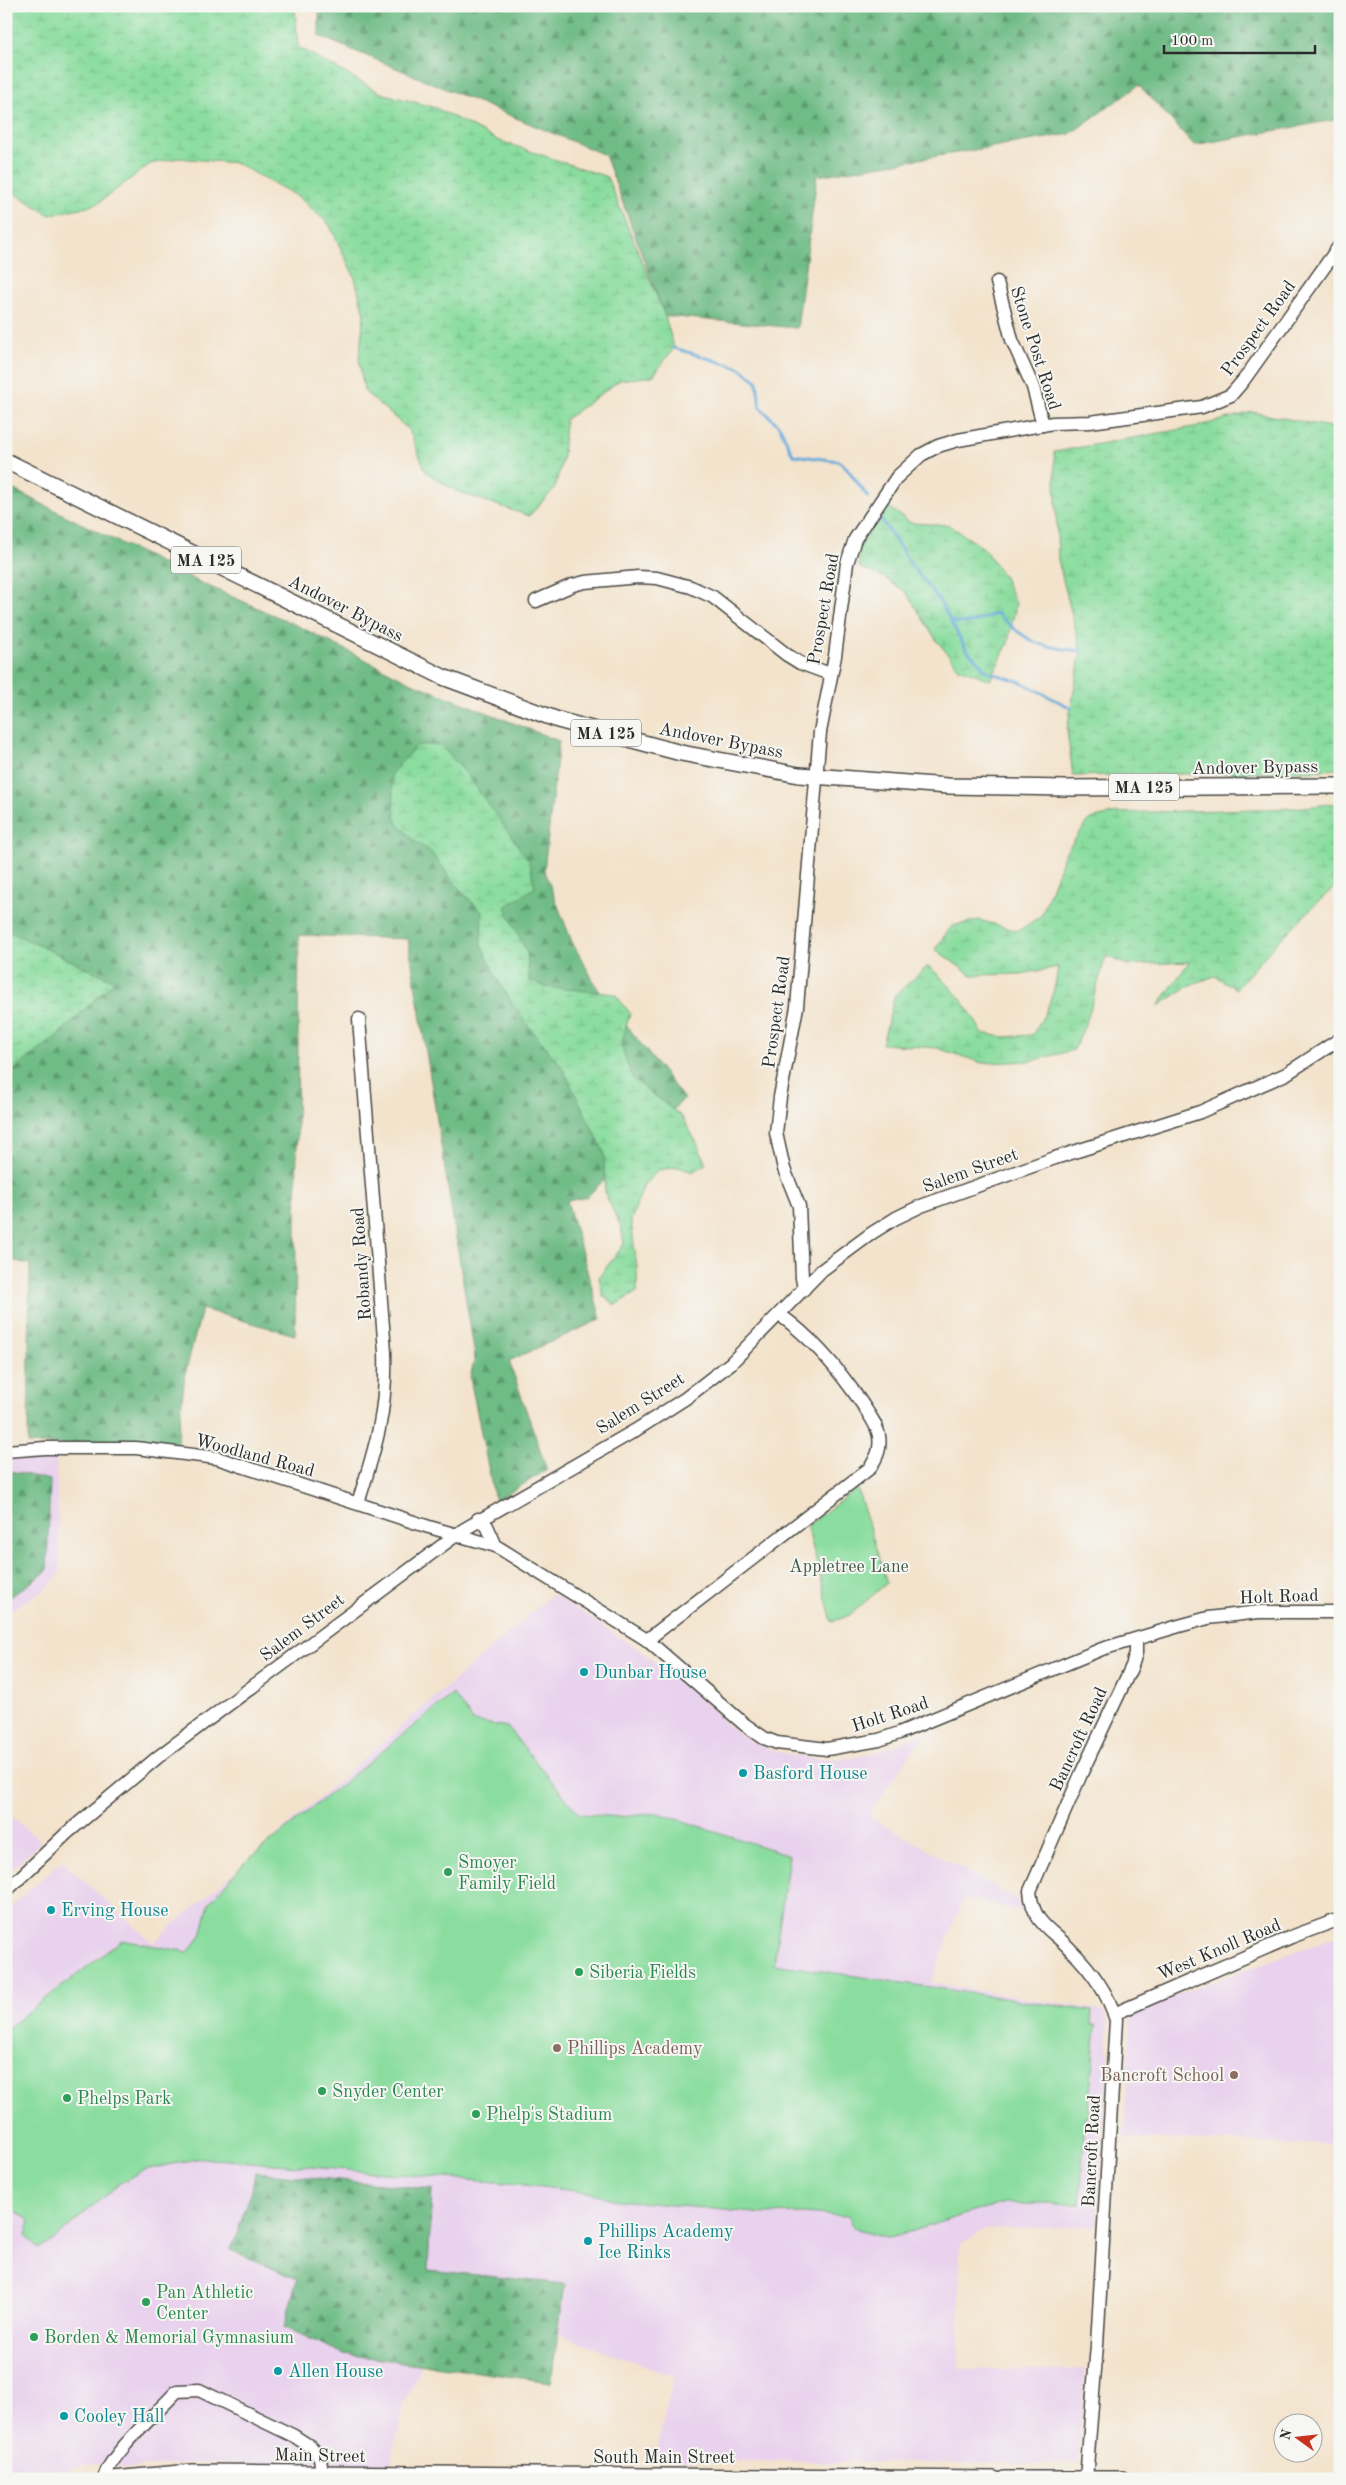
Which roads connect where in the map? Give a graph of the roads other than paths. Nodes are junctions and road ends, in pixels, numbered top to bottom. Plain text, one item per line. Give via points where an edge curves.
1 (1340, 245) edge
2 (997, 282) dead end
3 (1042, 425) junction
4 (6, 461) edge
5 (536, 601) dead end
6 (830, 674) junction
7 (816, 776) junction
8 (1340, 786) edge
9 (359, 1019) dead end
10 (1340, 1039) edge
11 (804, 1289) junction
12 (780, 1315) junction
13 (6, 1451) edge
14 (358, 1503) junction
15 (478, 1519) junction
16 (458, 1534) junction
17 (496, 1546) junction
18 (1340, 1612) edge
19 (647, 1640) junction
20 (1136, 1640) junction
21 (6, 1890) edge
22 (1340, 1919) edge
23 (1114, 2014) junction
24 (246, 2473) junction
25 (322, 2474) junction
26 (394, 2477) edge
27 (468, 2477) edge
28 (1086, 2478) edge
29 (104, 2479) edge
30 (114, 2479) edge
31 (204, 2479) edge
32 (994, 2479) edge
33 (1004, 2479) edge
34 (1123, 2479) edge

1 - 3 street, Prospect Road via 1231,395 1190,409
2 - 3 street, Stone Post Road via 1012,340 1033,387
3 - 6 street, Prospect Road via 938,446 921,455 897,478 851,549
4 - 7 main road, Andover Bypass / MA 125 via 442,677 520,708 681,754
5 - 6 street via 573,585 604,579 638,576 675,582 713,597 787,655
6 - 7 street, Prospect Road
7 - 8 main road, Andover Bypass / MA 125 via 987,788
7 - 11 street, Prospect Road via 797,1007 776,1133 784,1169 799,1206
9 - 14 street, Robandy Road via 386,1388 381,1425
10 - 11 street, Salem Street via 1286,1074 1200,1112 1055,1158 921,1206 896,1218 822,1270
11 - 12 street, Salem Street
12 - 15 street, Salem Street via 731,1363 686,1398 636,1430
12 - 19 street via 797,1327 842,1373 874,1422 879,1434 878,1456 870,1468
13 - 14 street, Woodland Road via 136,1448 217,1458
14 - 16 street, Woodland Road via 429,1528
15 - 16 street, Salem Street
15 - 17 street via 487,1526
16 - 17 street, Holt Road
16 - 21 street, Salem Street via 158,1757 67,1833
17 - 19 street, Holt Road
18 - 20 street, Holt Road via 1259,1612 1208,1618
19 - 20 street, Holt Road via 764,1738 777,1743 827,1749 899,1733 1102,1649
20 - 23 street, Bancroft Road via 1132,1666 1030,1891 1037,1918 1070,1949 1106,1992
22 - 23 street, West Knoll Road
23 - 28 street, Bancroft Road via 1106,2198
24 - 25 main road, Main Street
24 - 30 main road, Main Street via 192,2472
24 - 31 main road, Main Street
25 - 26 main road, Main Street
25 - 29 street via 320,2457 311,2447 199,2390 177,2392 122,2448 108,2465
26 - 27 main road, South Main Street
27 - 32 main road, South Main Street
28 - 33 main road
28 - 34 main road

